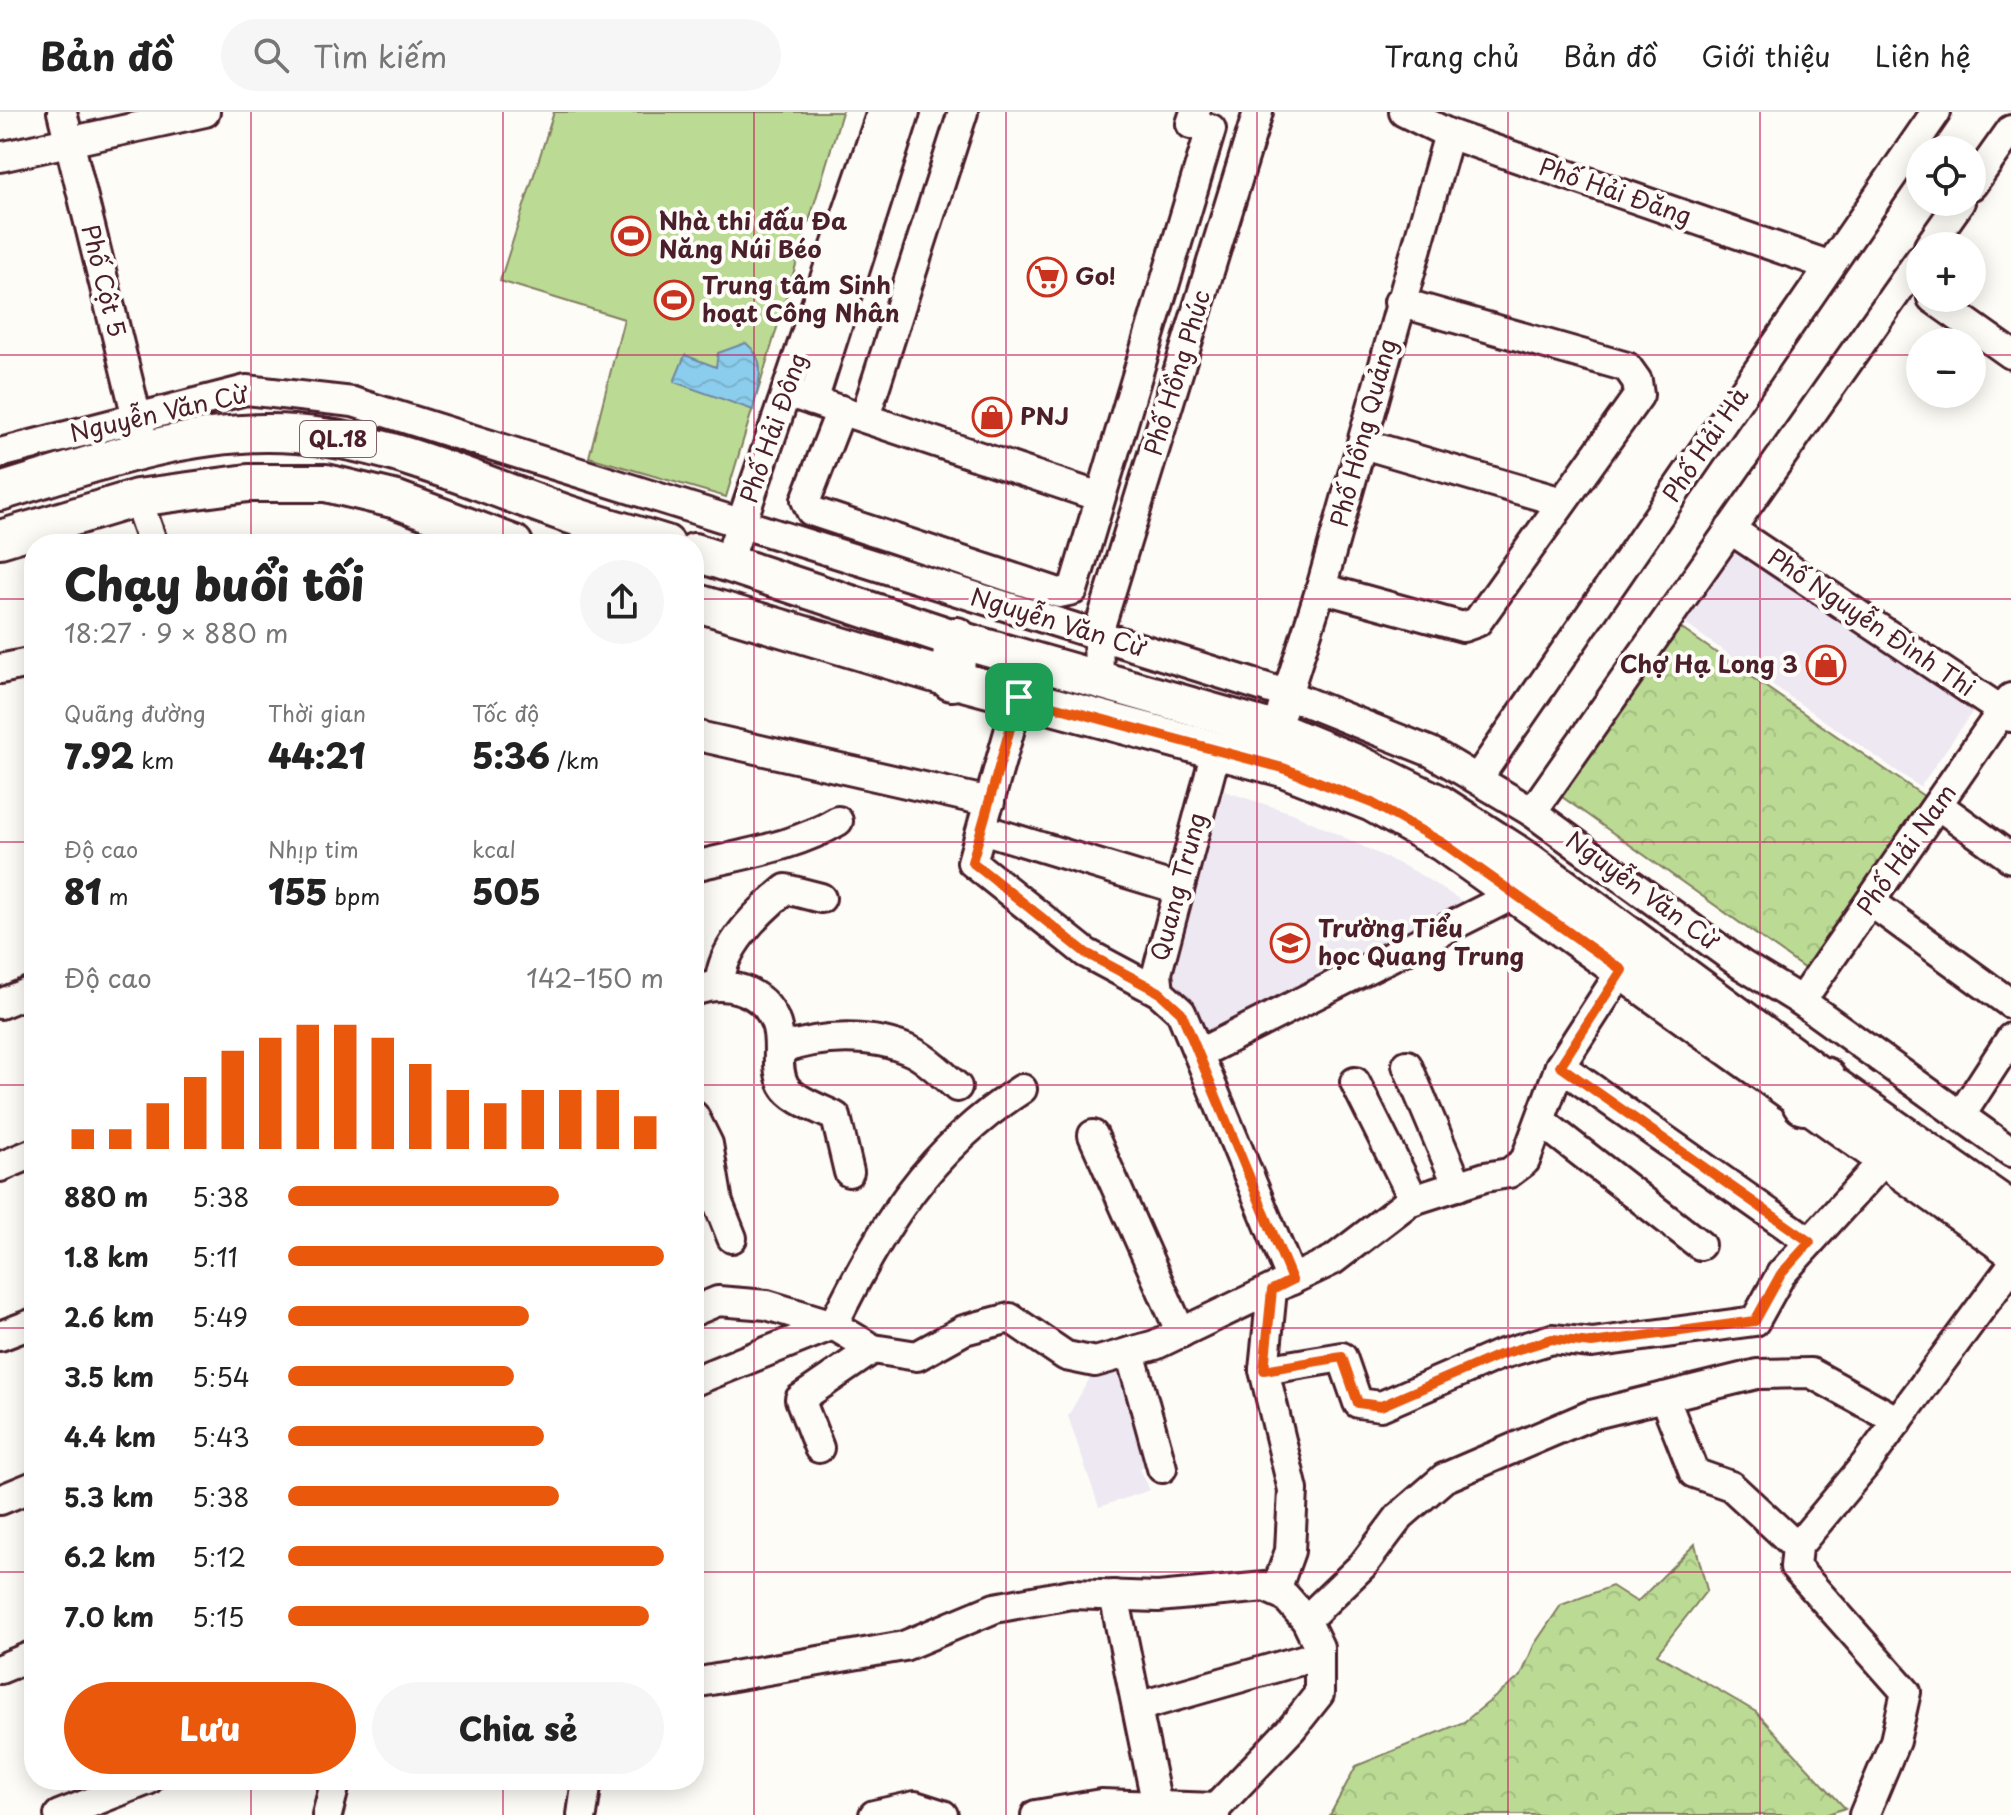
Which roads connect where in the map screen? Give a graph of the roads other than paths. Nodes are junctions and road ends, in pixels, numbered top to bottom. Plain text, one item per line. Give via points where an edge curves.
1 (62, 112) edge
2 (205, 112) edge
3 (882, 112) edge
4 (905, 112) edge
5 (963, 112) edge
6 (1195, 112) edge
7 (1258, 112) edge
8 (1404, 112) edge
9 (1936, 112) edge
10 (2011, 130) edge
11 (1449, 134) junction
12 (69, 140) junction
13 (0, 157) edge
14 (1986, 165) edge
15 (1828, 265) junction
16 (1906, 288) edge
17 (1399, 302) junction
18 (1952, 312) edge
19 (2011, 354) edge
20 (800, 396) junction
21 (853, 414) junction
22 (140, 432) junction
23 (1363, 444) junction
24 (0, 453) edge
25 (0, 492) edge
26 (1100, 497) junction
27 (137, 498) junction
28 (1562, 502) junction
29 (741, 523) junction
30 (1730, 529) junction
31 (150, 534) edge
32 (487, 534) edge
33 (634, 534) edge
34 (0, 539) edge
35 (704, 555) edge
36 (728, 562) junction
37 (1321, 588) junction
38 (1059, 593) junction
39 (704, 604) edge
40 (1049, 621) junction
41 (1098, 633) junction
42 (954, 659) junction
43 (24, 664) edge
44 (0, 669) edge
45 (1099, 680) junction
46 (1286, 694) junction
47 (1019, 697) junction
48 (2008, 709) edge
49 (1275, 730) junction
50 (704, 738) edge
51 (1216, 751) junction
52 (1478, 778) junction
53 (1938, 805) junction
54 (986, 816) junction
55 (1544, 820) junction
56 (838, 821) dead end
57 (2011, 858) edge
58 (704, 864) edge
59 (1522, 878) junction
60 (1179, 889) junction
61 (821, 898) dead end
62 (1871, 902) junction
63 (1742, 965) junction
64 (1622, 970) junction
65 (707, 989) edge
66 (1159, 992) junction
67 (24, 994) edge
68 (1715, 999) junction
69 (1801, 1001) junction
70 (0, 1004) edge
71 (2011, 1004) edge
72 (2011, 1038) edge
73 (779, 1050) junction
74 (1200, 1053) junction
75 (1407, 1065) dead end
76 (1560, 1066) junction
77 (1355, 1082) dead end
78 (957, 1087) dead end
79 (1022, 1089) dead end
80 (1814, 1091) junction
81 (1961, 1115) junction
82 (1542, 1122) junction
83 (1093, 1135) dead end
84 (704, 1136) edge
85 (2011, 1152) edge
86 (24, 1157) edge
87 (1886, 1158) junction
88 (0, 1167) edge
89 (849, 1172) dead end
90 (1458, 1186) junction
91 (1414, 1200) junction
92 (2011, 1210) edge
93 (732, 1238) dead end
94 (1810, 1242) junction
95 (1700, 1245) dead end
96 (2011, 1249) edge
97 (2011, 1267) edge
98 (1282, 1285) junction
99 (704, 1307) edge
100 (833, 1325) junction
101 (24, 1327) edge
102 (1181, 1333) junction
103 (0, 1336) edge
104 (873, 1349) junction
105 (1130, 1352) junction
106 (1264, 1370) junction
107 (704, 1377) edge
108 (1664, 1397) junction
109 (1898, 1421) junction
110 (819, 1448) dead end
111 (1162, 1468) dead end
112 (24, 1490) edge
113 (0, 1500) edge
114 (1797, 1547) junction
115 (1276, 1590) junction
116 (1114, 1595) junction
117 (1306, 1620) junction
118 (1319, 1655) junction
119 (24, 1659) edge
120 (0, 1669) edge
121 (704, 1681) edge
122 (1137, 1707) junction
123 (123, 1790) edge
124 (586, 1790) edge
125 (1157, 1806) junction
126 (1215, 1812) edge
127 (59, 1815) edge
128 (582, 1815) edge
129 (874, 1815) edge
130 (943, 1815) edge
131 (1036, 1815) edge
132 (1864, 1815) edge

1 - 12 street, Phố Cột 5
2 - 12 street
3 - 20 street, Phố Hải Đông
4 - 20 street
5 - 21 street
6 - 26 street via 1191,124 1211,129
7 - 41 street, Phố Hồng Phúc
8 - 11 street, Phố Hải Đăng
9 - 15 street, Phố Hải Hà
10 - 14 street
11 - 15 street, Phố Hải Đăng
11 - 17 street, Phố Hồng Quảng
12 - 13 street
12 - 22 street, Phố Cột 5
15 - 52 street, Phố Hải Hà
16 - 30 street
17 - 23 street, Phố Hồng Quảng
17 - 28 street via 1627,367 1633,374 1639,395
18 - 19 street
20 - 21 street
20 - 29 street, Phố Hải Đông
21 - 26 street
21 - 38 street via 806,500 811,511
22 - 24 street, Nguyễn Văn Cừ
22 - 25 main road, Nguyễn Văn Cừ / QL.18
22 - 29 street, Nguyễn Văn Cừ via 246,390 353,402
22 - 33 main road, Nguyễn Văn Cừ / QL.18 via 329,437 410,455
23 - 28 street
23 - 37 street, Phố Hồng Quảng
26 - 38 street via 1073,590
27 - 31 street
27 - 32 main road, QL.18 via 248,483 326,483 397,500
27 - 34 main road, QL.18
28 - 37 street via 1483,616 1470,626
29 - 36 street, Phố Hải Đông
29 - 40 street, Nguyễn Văn Cừ
30 - 48 street, Phố Nguyễn Đình Thi
30 - 55 street
35 - 36 main road, Nguyễn Văn Cừ
36 - 42 main road, Nguyễn Văn Cừ
37 - 46 street, Phố Hồng Quảng
38 - 40 street
39 - 42 main road, Nguyễn Văn Cừ
40 - 41 street, Nguyễn Văn Cừ
41 - 45 street, Phố Hồng Phúc
41 - 46 street, Nguyễn Văn Cừ
42 - 45 main road, Nguyễn Văn Cừ
42 - 47 main road, Nguyễn Văn Cừ
43 - 44 street
45 - 49 main road, Nguyễn Văn Cừ
46 - 49 street, Phố Hồng Quảng
46 - 52 street, Nguyễn Văn Cừ via 1431,752
47 - 51 main road, Nguyễn Văn Cừ
47 - 54 street
48 - 53 street, Phố Hải Nam
49 - 59 main road, Nguyễn Văn Cừ via 1440,804
50 - 54 street
51 - 59 main road, Nguyễn Văn Cừ via 1283,768 1372,803 1443,843
51 - 60 street, Quang Trung
52 - 55 street, Nguyễn Văn Cừ
53 - 57 street
53 - 62 street, Phố Hải Nam
54 - 60 street
54 - 66 street via 972,862 1086,953
55 - 59 street
55 - 63 street, Nguyễn Văn Cừ
56 - 58 street via 782,845
59 - 64 main road, Nguyễn Văn Cừ
59 - 68 main road, Nguyễn Văn Cừ
59 - 74 street
60 - 66 street, Quang Trung via 1157,973
61 - 65 street via 786,889 759,910
62 - 69 street, Phố Hải Nam
62 - 71 street
63 - 68 street
63 - 69 street, Nguyễn Văn Cừ
64 - 76 street
64 - 80 main road, Nguyễn Văn Cừ
65 - 73 street via 740,987 761,1001 776,1022
66 - 74 street, Quang Trung via 1181,1012
67 - 70 street
68 - 80 main road, Nguyễn Văn Cừ
69 - 81 street, Nguyễn Văn Cừ
72 - 81 street
73 - 78 street via 846,1038 884,1041 916,1053
73 - 89 street via 779,1072 790,1094 836,1117
74 - 98 street, Quang Trung
75 - 90 street
76 - 82 street
76 - 94 street
77 - 91 street
79 - 100 street via 941,1152 910,1189 869,1253
80 - 87 main road, Nguyễn Văn Cừ
80 - 92 main road, Nguyễn Văn Cừ
81 - 85 street, Nguyễn Văn Cừ
82 - 90 street via 1525,1161 1509,1173
82 - 95 street
83 - 102 street
84 - 93 street via 718,1203
86 - 88 street
87 - 94 street
87 - 96 main road, Nguyễn Văn Cừ
90 - 91 street
91 - 98 street via 1333,1260
94 - 106 street via 1781,1274 1755,1321 1592,1343 1552,1339 1499,1355 1381,1406 1358,1403 1342,1357
97 - 109 street
98 - 102 street
98 - 106 street
99 - 100 street via 718,1301 767,1305
100 - 104 street
100 - 107 street
101 - 103 street
102 - 105 street
104 - 105 street via 917,1356 964,1330 1010,1318 1066,1356 1095,1362
104 - 110 street via 800,1399
105 - 111 street
106 - 115 street via 1293,1490 1290,1551
108 - 109 street via 1757,1374 1811,1373
108 - 114 street via 1694,1473 1731,1486
108 - 117 street via 1591,1415 1444,1478 1400,1516 1363,1565
109 - 114 street
112 - 113 street
114 - 132 street via 1795,1567 1906,1692 1895,1741
115 - 116 street
115 - 117 street
116 - 121 street via 1071,1594 995,1608 904,1646
116 - 122 street
117 - 118 street
118 - 122 street
118 - 126 street via 1319,1694
119 - 120 street
122 - 125 street
123 - 127 street
124 - 128 street
125 - 126 street
125 - 131 street via 1101,1804
129 - 130 street via 915,1806

